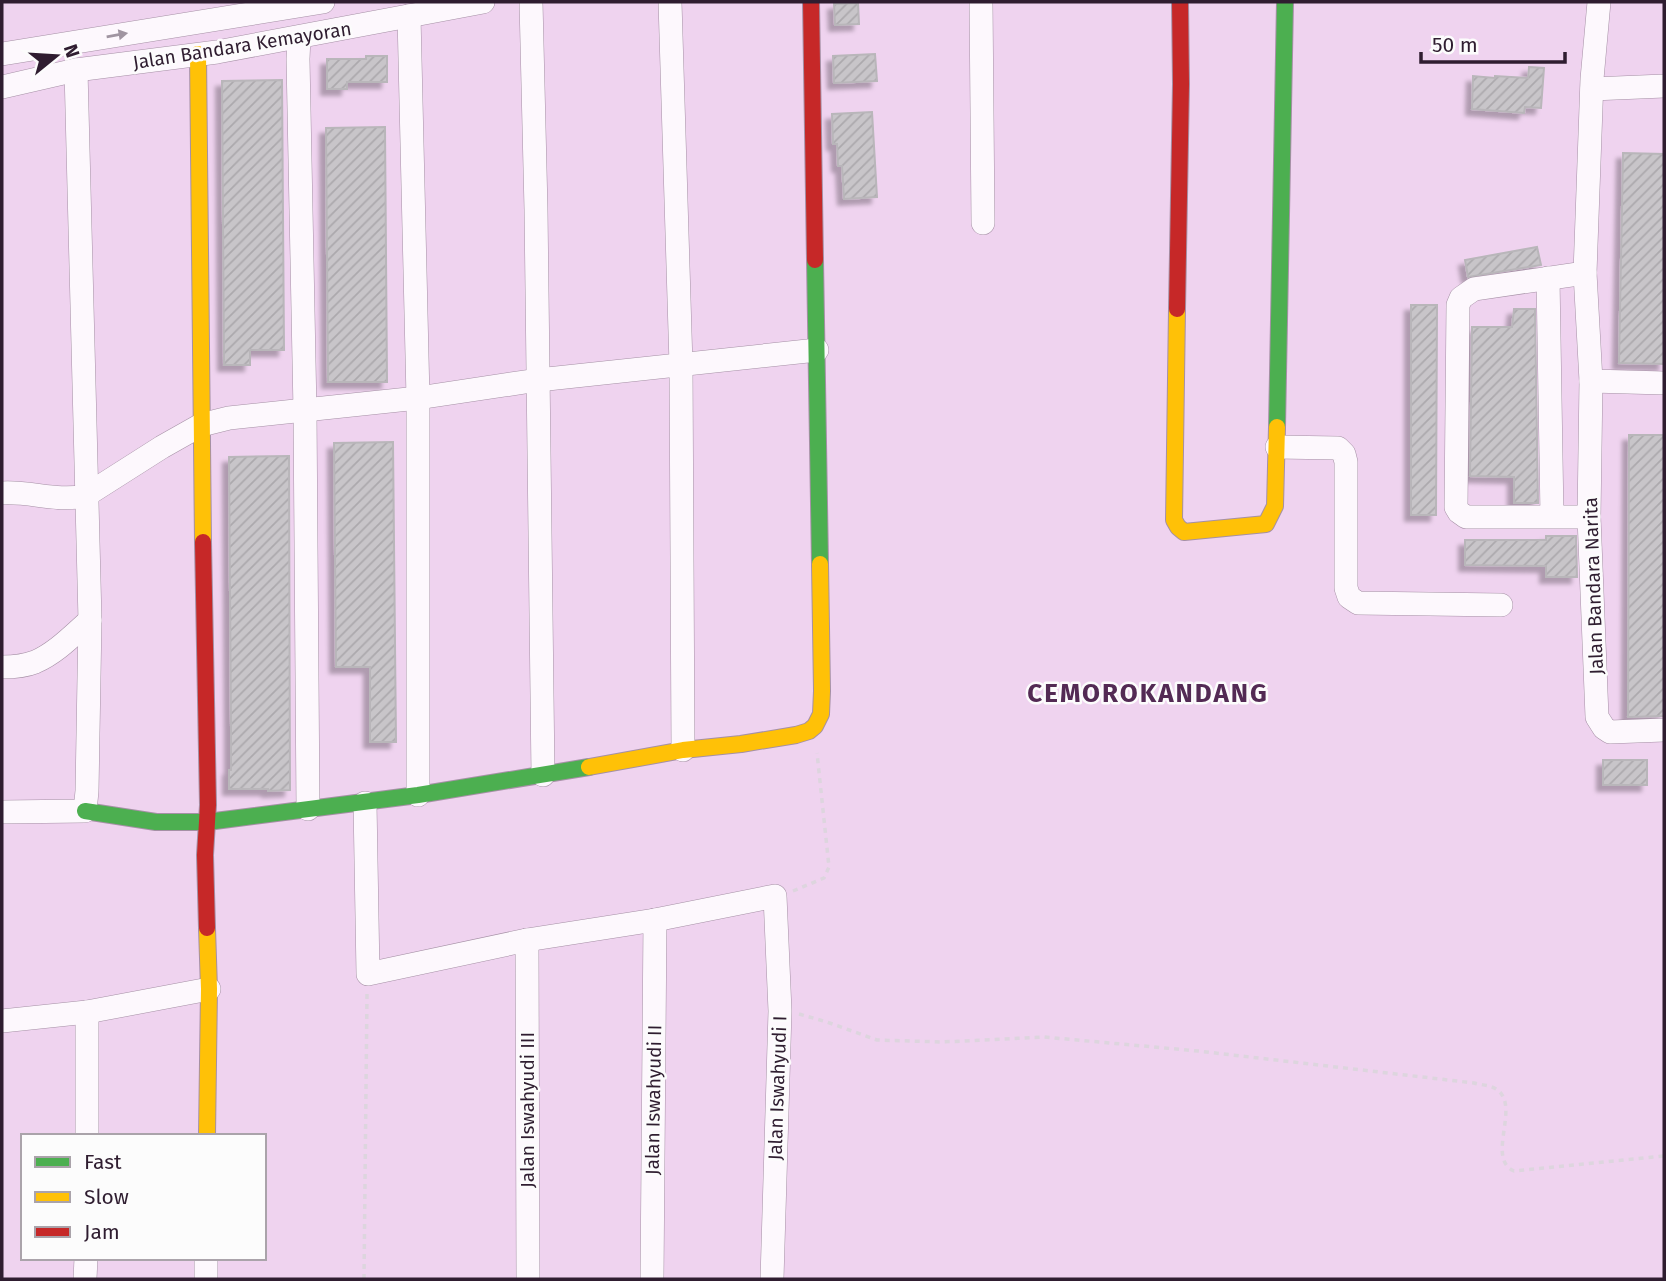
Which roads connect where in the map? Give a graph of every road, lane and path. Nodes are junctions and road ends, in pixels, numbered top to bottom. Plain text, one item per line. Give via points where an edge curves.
1 (323, 2) edge
2 (483, 2) edge
3 (531, 2) edge
4 (670, 2) edge
5 (811, 2) edge
6 (981, 2) edge
7 (1180, 2) edge
8 (1285, 2) edge
9 (1598, 12) edge
10 (409, 16) junction
11 (299, 37) junction
12 (2, 54) edge
13 (198, 54) junction
14 (76, 70) junction
15 (1592, 84) junction
16 (1664, 86) edge
17 (2, 87) edge
18 (983, 223) dead end
19 (1585, 273) junction
20 (1548, 278) junction
21 (817, 350) junction
22 (681, 365) junction
23 (538, 380) junction
24 (1591, 381) junction
25 (1664, 383) edge
26 (418, 398) junction
27 (305, 411) junction
28 (201, 425) junction
29 (1277, 447) junction
30 (2, 493) edge
31 (85, 496) junction
32 (1552, 516) junction
33 (1589, 517) junction
34 (1501, 605) dead end
35 (90, 620) junction
36 (2, 667) edge
37 (815, 726) junction
38 (1664, 730) edge
39 (683, 750) junction
40 (543, 775) junction
41 (418, 796) junction
42 (365, 803) junction
43 (308, 809) junction
44 (85, 811) junction
45 (2, 812) edge
46 (207, 822) junction
47 (775, 896) junction
48 (655, 920) junction
49 (527, 940) junction
50 (368, 974) junction
51 (209, 989) junction
52 (780, 1011) junction
53 (87, 1012) junction
54 (2, 1021) edge
55 (87, 1134) edge
56 (207, 1134) edge
57 (1664, 1156) edge
58 (86, 1260) edge
59 (206, 1260) edge
60 (85, 1279) edge
61 (206, 1279) edge
62 (365, 1279) edge
63 (528, 1279) edge
64 (652, 1279) edge
65 (772, 1279) edge

12 -> 1 street, Jalan Bandara Kemayoran
2 - 10 street, Jalan Bandara Kemayoran
3 - 23 street
4 - 22 street
5 - 21 street
6 - 18 street
7 - 29 street via 1174,520 1178,527 1184,532 1266,524 1275,506
8 - 29 street
9 - 15 street, Jalan Bandara Narita
10 - 11 street, Jalan Bandara Kemayoran
10 - 26 street
11 - 13 street, Jalan Bandara Kemayoran
11 - 27 street
13 - 14 street, Jalan Bandara Kemayoran
13 - 28 street
14 - 17 street, Jalan Bandara Kemayoran
14 - 31 street
15 - 16 street
15 - 19 street, Jalan Bandara Narita
19 - 20 street
19 - 24 street, Jalan Bandara Narita
20 - 32 street
20 - 32 street via 1474,289 1458,305 1456,507 1466,517
21 - 22 street
21 - 37 street via 822,691 821,714
22 - 23 street
22 - 39 street
23 - 26 street
23 - 40 street
24 - 25 street
24 - 33 street, Jalan Bandara Narita
26 - 27 street
26 - 41 street
27 - 28 street
27 - 43 street
28 - 31 street
28 - 46 street
29 - 34 street via 1338,448 1344,454 1349,597 1358,603
30 - 31 street via 71,499
31 - 35 street
32 - 33 street
33 - 38 street, Jalan Bandara Narita via 1597,718 1610,732
35 - 36 street via 35,662
35 - 44 street
37 - 39 street via 796,735
37 - 47 path via 828,872 817,882
39 - 40 street
40 - 41 street
41 - 42 street
42 - 43 street
42 - 50 street
43 - 46 street
44 - 45 street
44 - 46 street via 156,822
46 - 51 street
47 - 48 street
47 - 52 street, Jalan Iswahyudi I
48 - 49 street
48 - 64 street, Jalan Iswahyudi II
49 - 50 street
49 - 63 street, Jalan Iswahyudi III
50 - 62 path
51 - 53 street
51 - 56 street
52 - 57 path via 809,1016 877,1040 1044,1037 1474,1083 1502,1094 1506,1117 1502,1155 1508,1169
52 - 65 street, Jalan Iswahyudi I
53 - 54 street
53 - 55 street
58 - 60 street
59 - 61 street

